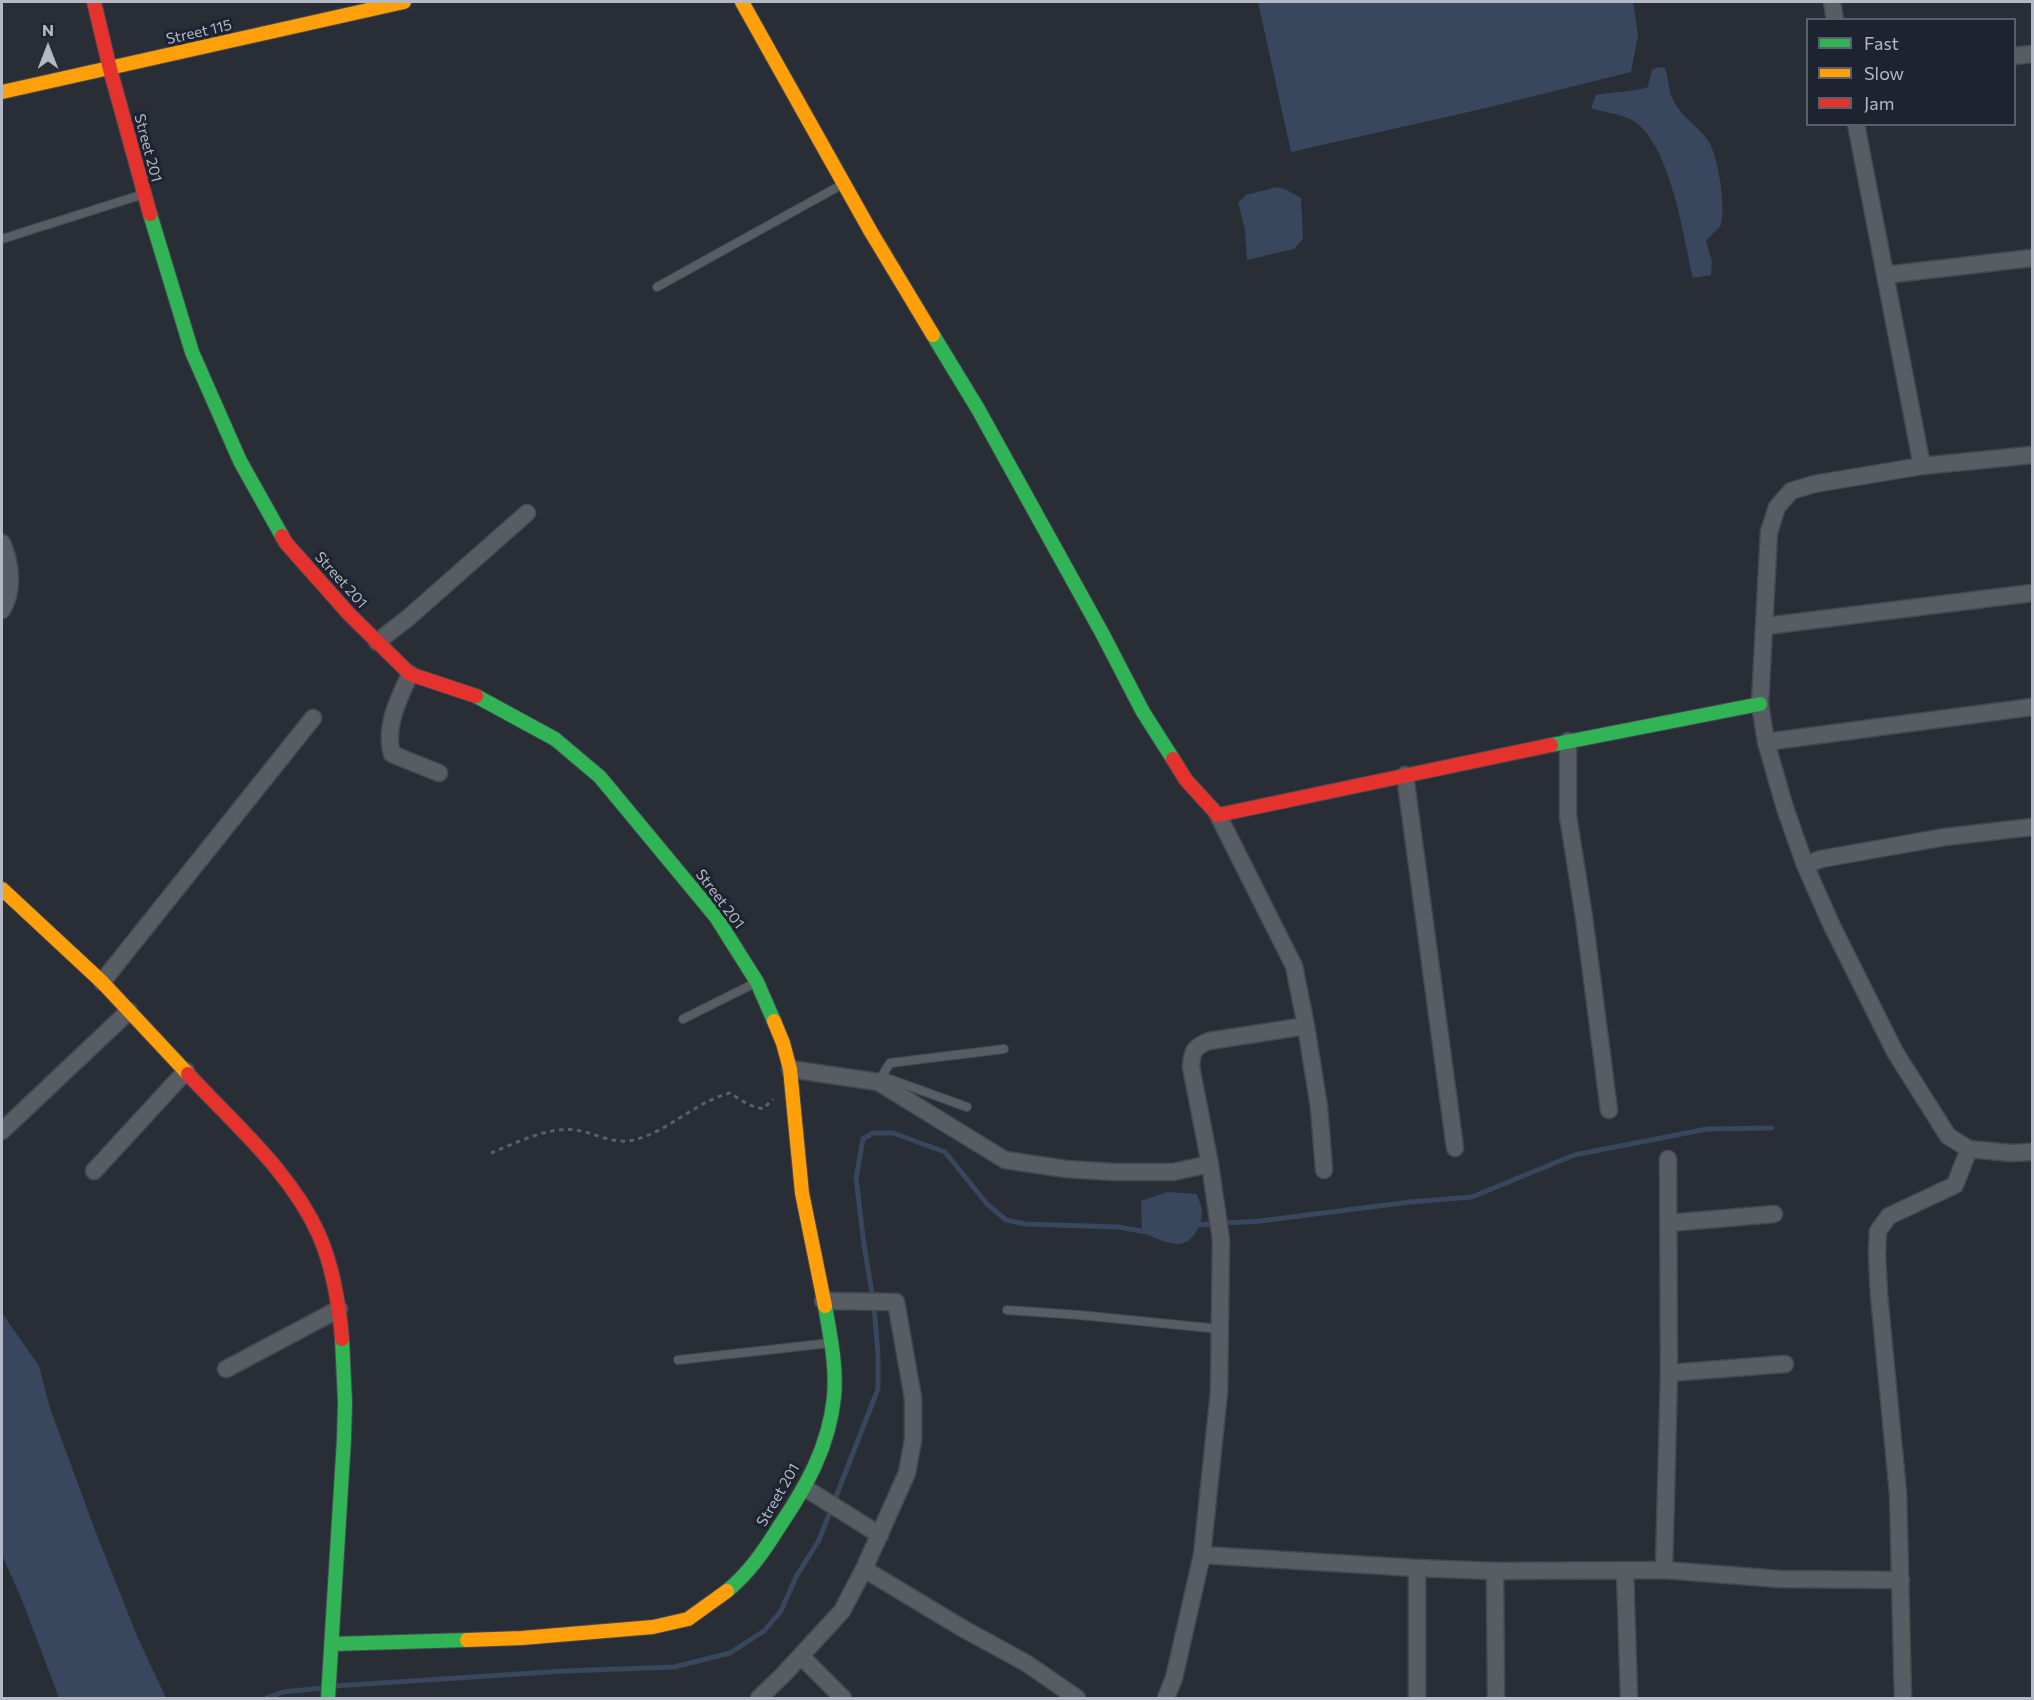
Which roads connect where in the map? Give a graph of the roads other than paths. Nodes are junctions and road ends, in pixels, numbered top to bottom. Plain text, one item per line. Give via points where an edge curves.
1 (94, 2) edge
2 (404, 2) edge
3 (742, 2) edge
4 (1832, 2) edge
5 (1835, 18) edge
6 (2032, 54) edge
7 (2016, 56) edge
8 (110, 69) junction
9 (2, 92) edge
10 (1856, 126) edge
11 (844, 184) junction
12 (144, 194) junction
13 (2, 239) edge
14 (2032, 258) edge
15 (1885, 275) junction
16 (657, 287) dead end
17 (2032, 454) edge
18 (1922, 466) junction
19 (527, 513) dead end
20 (2, 543) edge
21 (2032, 593) edge
22 (2, 610) edge
23 (1766, 626) junction
24 (377, 642) junction
25 (410, 674) junction
26 (1760, 704) junction
27 (2032, 707) edge
28 (313, 718) dead end
29 (1568, 741) junction
30 (1766, 742) junction
31 (439, 773) dead end
32 (1405, 776) junction
33 (1218, 814) junction
34 (2032, 827) edge
35 (1805, 865) junction
36 (2, 889) edge
37 (102, 982) junction
38 (757, 982) junction
39 (129, 1011) junction
40 (683, 1019) dead end
41 (1306, 1026) junction
42 (1004, 1049) dead end
43 (186, 1071) junction
44 (790, 1076) junction
45 (879, 1079) junction
46 (966, 1107) dead end
47 (1608, 1110) dead end
48 (2, 1131) edge
49 (1455, 1148) dead end
50 (1969, 1149) junction
51 (2032, 1152) edge
52 (1668, 1159) dead end
53 (1210, 1164) junction
54 (94, 1170) dead end
55 (1324, 1170) dead end
56 (1774, 1214) dead end
57 (1669, 1223) junction
58 (823, 1301) junction
59 (339, 1309) junction
60 (1007, 1310) dead end
61 (1221, 1329) junction
62 (832, 1343) junction
63 (678, 1360) dead end
64 (1785, 1364) dead end
65 (226, 1369) dead end
66 (1669, 1373) junction
67 (804, 1488) junction
68 (880, 1535) junction
69 (1202, 1555) junction
70 (1417, 1568) junction
71 (864, 1569) junction
72 (1664, 1570) junction
73 (1495, 1571) junction
74 (1625, 1571) junction
75 (1901, 1581) junction
76 (331, 1650) junction
77 (801, 1656) junction
78 (328, 1698) edge
79 (759, 1698) edge
80 (843, 1698) edge
81 (1077, 1698) edge
82 (1166, 1698) edge
83 (1417, 1698) edge
84 (1496, 1698) edge
85 (1629, 1698) edge
86 (1904, 1698) edge

1 - 8 street, Street 201
2 - 8 street, Street 115
3 - 11 street
4 - 5 street
6 - 7 street
8 - 9 street, Street 115
8 - 12 street, Street 201
10 - 15 street
11 - 16 lane
11 - 33 street via 978,409 1143,712 1186,780
12 - 13 lane
12 - 24 street, Street 201 via 192,352 240,461 286,543
14 - 15 street
15 - 18 street
17 - 18 street
18 - 23 street via 1791,491 1778,507 1769,532
19 - 24 street
20 - 22 street via 9,570
21 - 23 street
23 - 26 street
24 - 25 street, Street 201
25 - 31 street via 394,711 389,745 392,753
25 - 38 street, Street 201 via 473,694 555,739 600,777 716,917
26 - 29 street
26 - 30 street
27 - 30 street
28 - 37 street
29 - 32 street
29 - 47 street via 1568,816
30 - 35 street
32 - 33 street
32 - 49 street
33 - 41 street via 1294,966
34 - 35 street via 1945,837
35 - 50 street via 1895,1052 1948,1136
36 - 37 street
37 - 39 street
38 - 40 lane
38 - 44 street, Street 201 via 783,1043
39 - 43 street
39 - 48 street
41 - 53 street via 1209,1041 1193,1051 1191,1067
41 - 55 street
42 - 45 lane via 890,1063
43 - 54 street
43 - 59 street via 277,1170 315,1226
44 - 45 street
44 - 58 street, Street 201 via 801,1193
45 - 46 lane
45 - 53 street via 1005,1160 1114,1172 1173,1172
50 - 51 street
50 - 75 street via 1955,1185 1889,1216 1878,1231 1876,1254 1898,1494
52 - 57 street
53 - 61 street via 1220,1236
56 - 57 street
57 - 66 street
58 - 62 street, Street 201
58 - 68 street via 896,1302 913,1398 913,1440 907,1473
59 - 65 street
59 - 76 street via 345,1426
60 - 61 lane
61 - 69 street via 1219,1392
62 - 63 lane
62 - 67 street, Street 201 via 834,1396 826,1437
64 - 66 street
66 - 72 street
67 - 68 street
67 - 76 street, Street 201 via 755,1564 688,1619 653,1628
68 - 71 street
69 - 70 street
69 - 82 street
70 - 73 street
70 - 83 street
71 - 77 street via 842,1611
71 - 81 street via 1026,1663
72 - 74 street
72 - 75 street via 1779,1579
73 - 74 street
73 - 84 street
74 - 85 street
75 - 86 street
76 - 78 street
77 - 79 street
77 - 80 street

